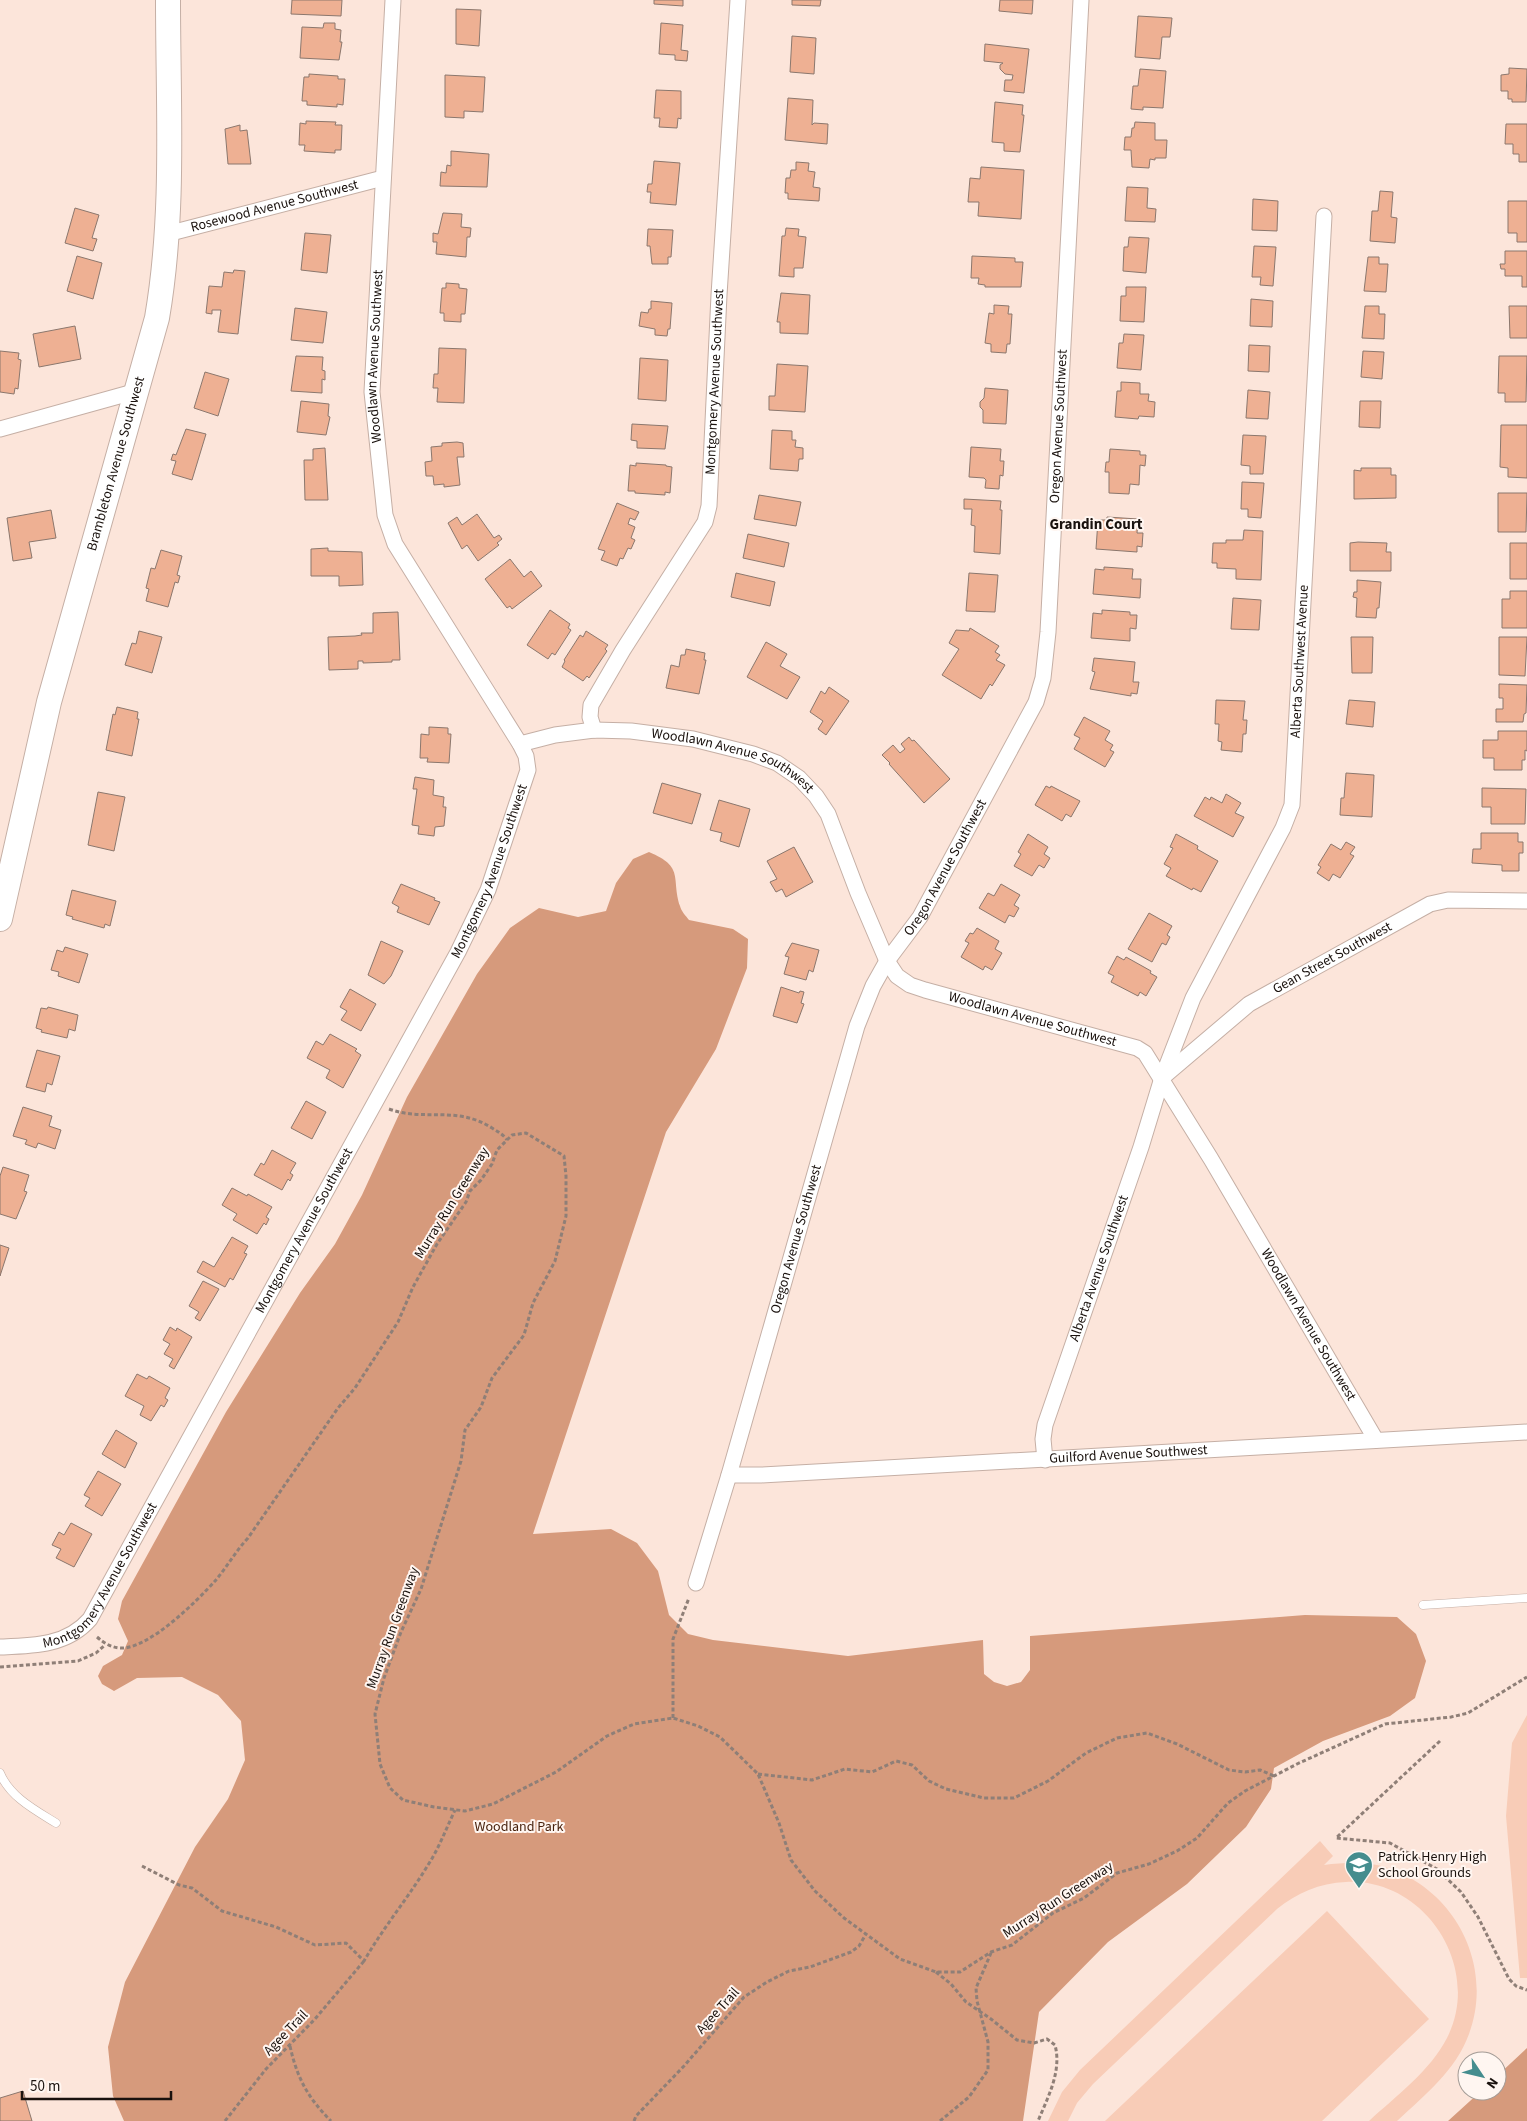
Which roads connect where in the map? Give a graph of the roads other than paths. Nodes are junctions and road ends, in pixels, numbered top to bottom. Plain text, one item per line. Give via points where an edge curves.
1 (168, 0) edge
2 (393, 0) edge
3 (738, 0) edge
4 (1081, 0) edge
5 (383, 178) junction
6 (1324, 216) dead end
7 (167, 234) junction
8 (137, 390) junction
9 (0, 429) edge
10 (594, 730) junction
11 (520, 744) junction
12 (1527, 901) edge
13 (0, 919) edge
14 (887, 961) junction
15 (1162, 1078) junction
16 (1527, 1432) edge
17 (1376, 1440) junction
18 (1045, 1460) junction
19 (729, 1475) junction
20 (696, 1584) road end
21 (1527, 1598) edge
22 (1423, 1605) dead end
23 (0, 1647) edge
24 (0, 1773) edge
25 (56, 1823) dead end

1 - 7 main road, Brambleton Avenue Southwest
2 - 5 street, Woodlawn Avenue Southwest
3 - 10 street, Montgomery Avenue Southwest via 710,506 705,522 591,705
4 - 14 street, Oregon Avenue Southwest via 1043,678 1036,702 920,917
5 - 7 street, Rosewood Avenue Southwest
5 - 11 street, Woodlawn Avenue Southwest via 372,392 385,515 395,544
6 - 15 street, Alberta Southwest Avenue via 1292,805 1193,998
7 - 8 main road, Brambleton Avenue Southwest via 157,318
8 - 9 street
8 - 13 main road, Brambleton Avenue Southwest via 49,702
10 - 11 street, Woodlawn Avenue Southwest via 555,734
10 - 14 street, Woodlawn Avenue Southwest via 693,739 753,754 777,763 799,778 816,796 834,827
11 - 23 street, Montgomery Avenue Southwest via 528,770 488,890 458,952 90,1618 65,1638 32,1646
12 - 15 street, Gean Street Southwest via 1448,900 1430,904 1249,1004
14 - 15 street, Woodlawn Avenue Southwest via 897,976 910,985 1137,1048
14 - 19 street, Oregon Avenue Southwest via 873,986 848,1054
15 - 17 street, Woodlawn Avenue Southwest
15 - 18 street, Alberta Avenue Southwest via 1045,1425
16 - 17 street, Guilford Avenue Southwest
17 - 18 street, Guilford Avenue Southwest
18 - 19 street, Guilford Avenue Southwest
19 - 20 street, Oregon Avenue Southwest
21 - 22 lane
24 - 25 lane via 14,1793

